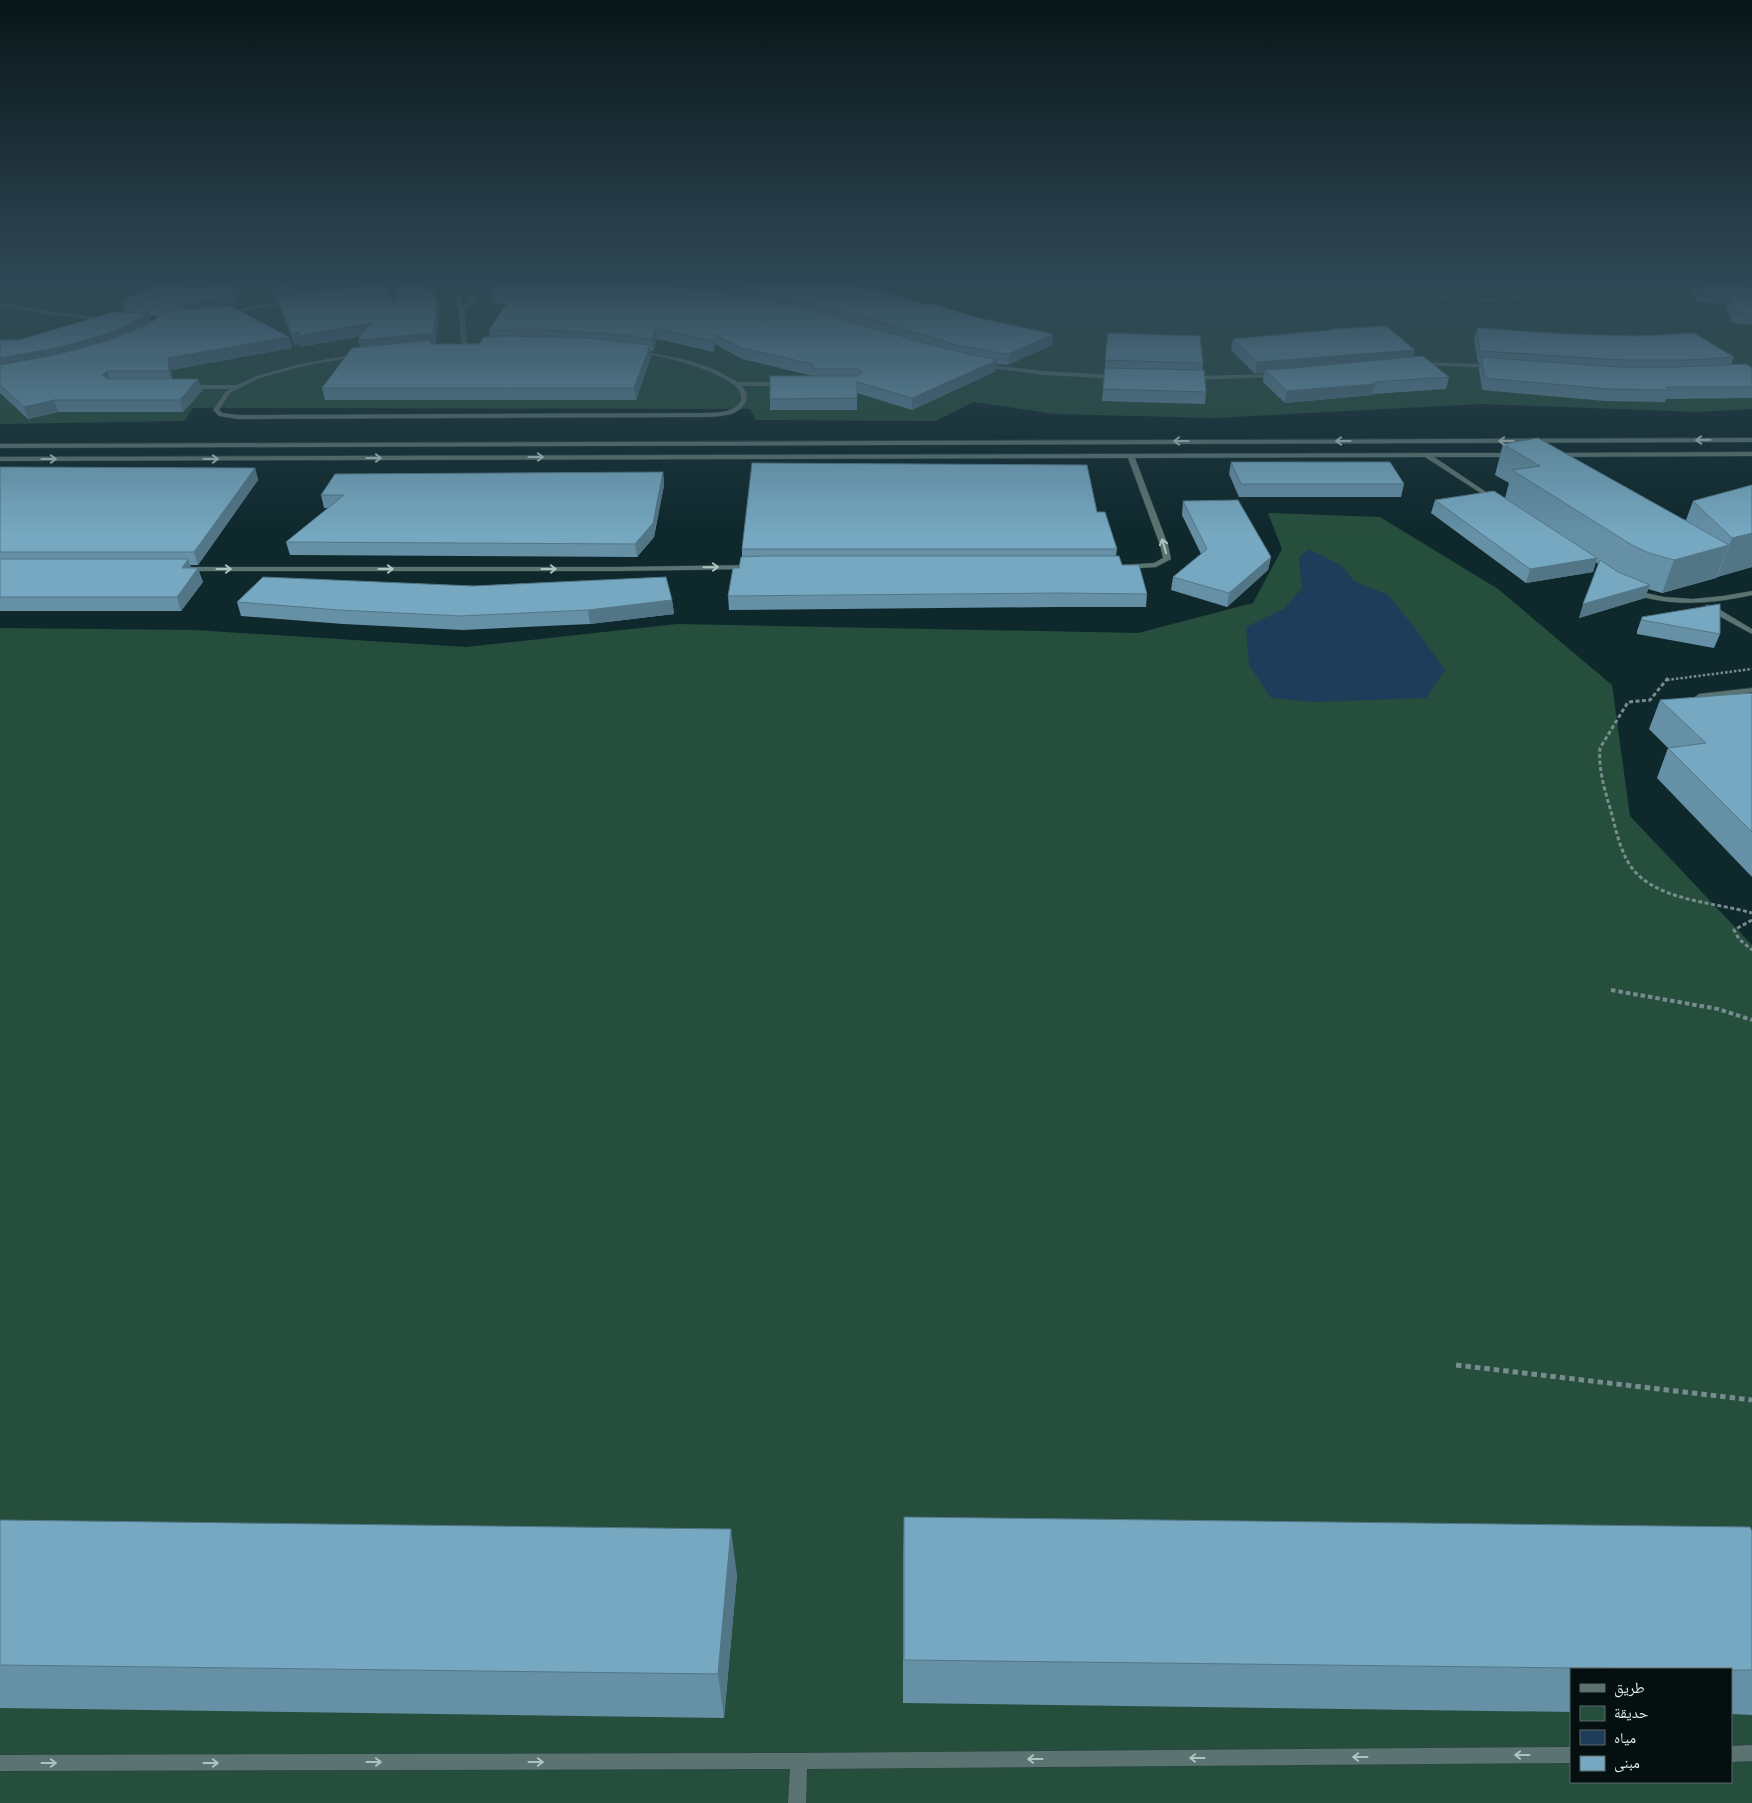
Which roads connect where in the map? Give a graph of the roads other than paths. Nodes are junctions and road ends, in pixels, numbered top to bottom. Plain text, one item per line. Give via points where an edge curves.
1 (307, 365) edge
2 (696, 365) edge
3 (983, 365) edge
4 (1458, 365) edge
5 (1495, 366) edge
6 (1287, 376) edge
7 (1124, 377) edge
8 (1188, 378) edge
9 (737, 384) junction
10 (792, 384) edge
11 (179, 387) edge
12 (237, 387) junction
13 (1752, 440) edge
14 (0, 446) edge
15 (1752, 454) edge
16 (1426, 455) junction
17 (1514, 455) edge
18 (1544, 455) edge
19 (1131, 456) junction
20 (0, 459) edge
21 (1501, 505) edge
22 (755, 566) edge
23 (1114, 567) edge
24 (175, 569) edge
25 (1627, 588) edge
26 (1752, 593) edge
27 (1697, 602) junction
28 (1752, 632) edge
29 (1752, 690) edge
30 (1699, 697) edge
31 (1752, 1753) edge
32 (1732, 1754) edge
33 (1570, 1755) edge
34 (799, 1761) junction
35 (0, 1763) edge
36 (797, 1803) edge

1 - 12 street
2 - 9 street via 722,374
3 - 7 street via 1043,373
4 - 5 street
6 - 8 street
9 - 10 street
9 - 12 street via 744,394 741,406 733,412 707,415 237,417 218,413 217,404
11 - 12 street
13 -> 14 street
15 - 18 street
16 - 17 street
16 - 19 street
16 - 21 street
20 -> 19 street
23 -> 19 street via 1156,565 1167,559
24 -> 22 street
25 - 27 street via 1658,599
26 - 27 street
27 - 28 street
29 - 30 street
31 - 32 street
33 -> 34 street
35 -> 34 street
34 - 36 street

